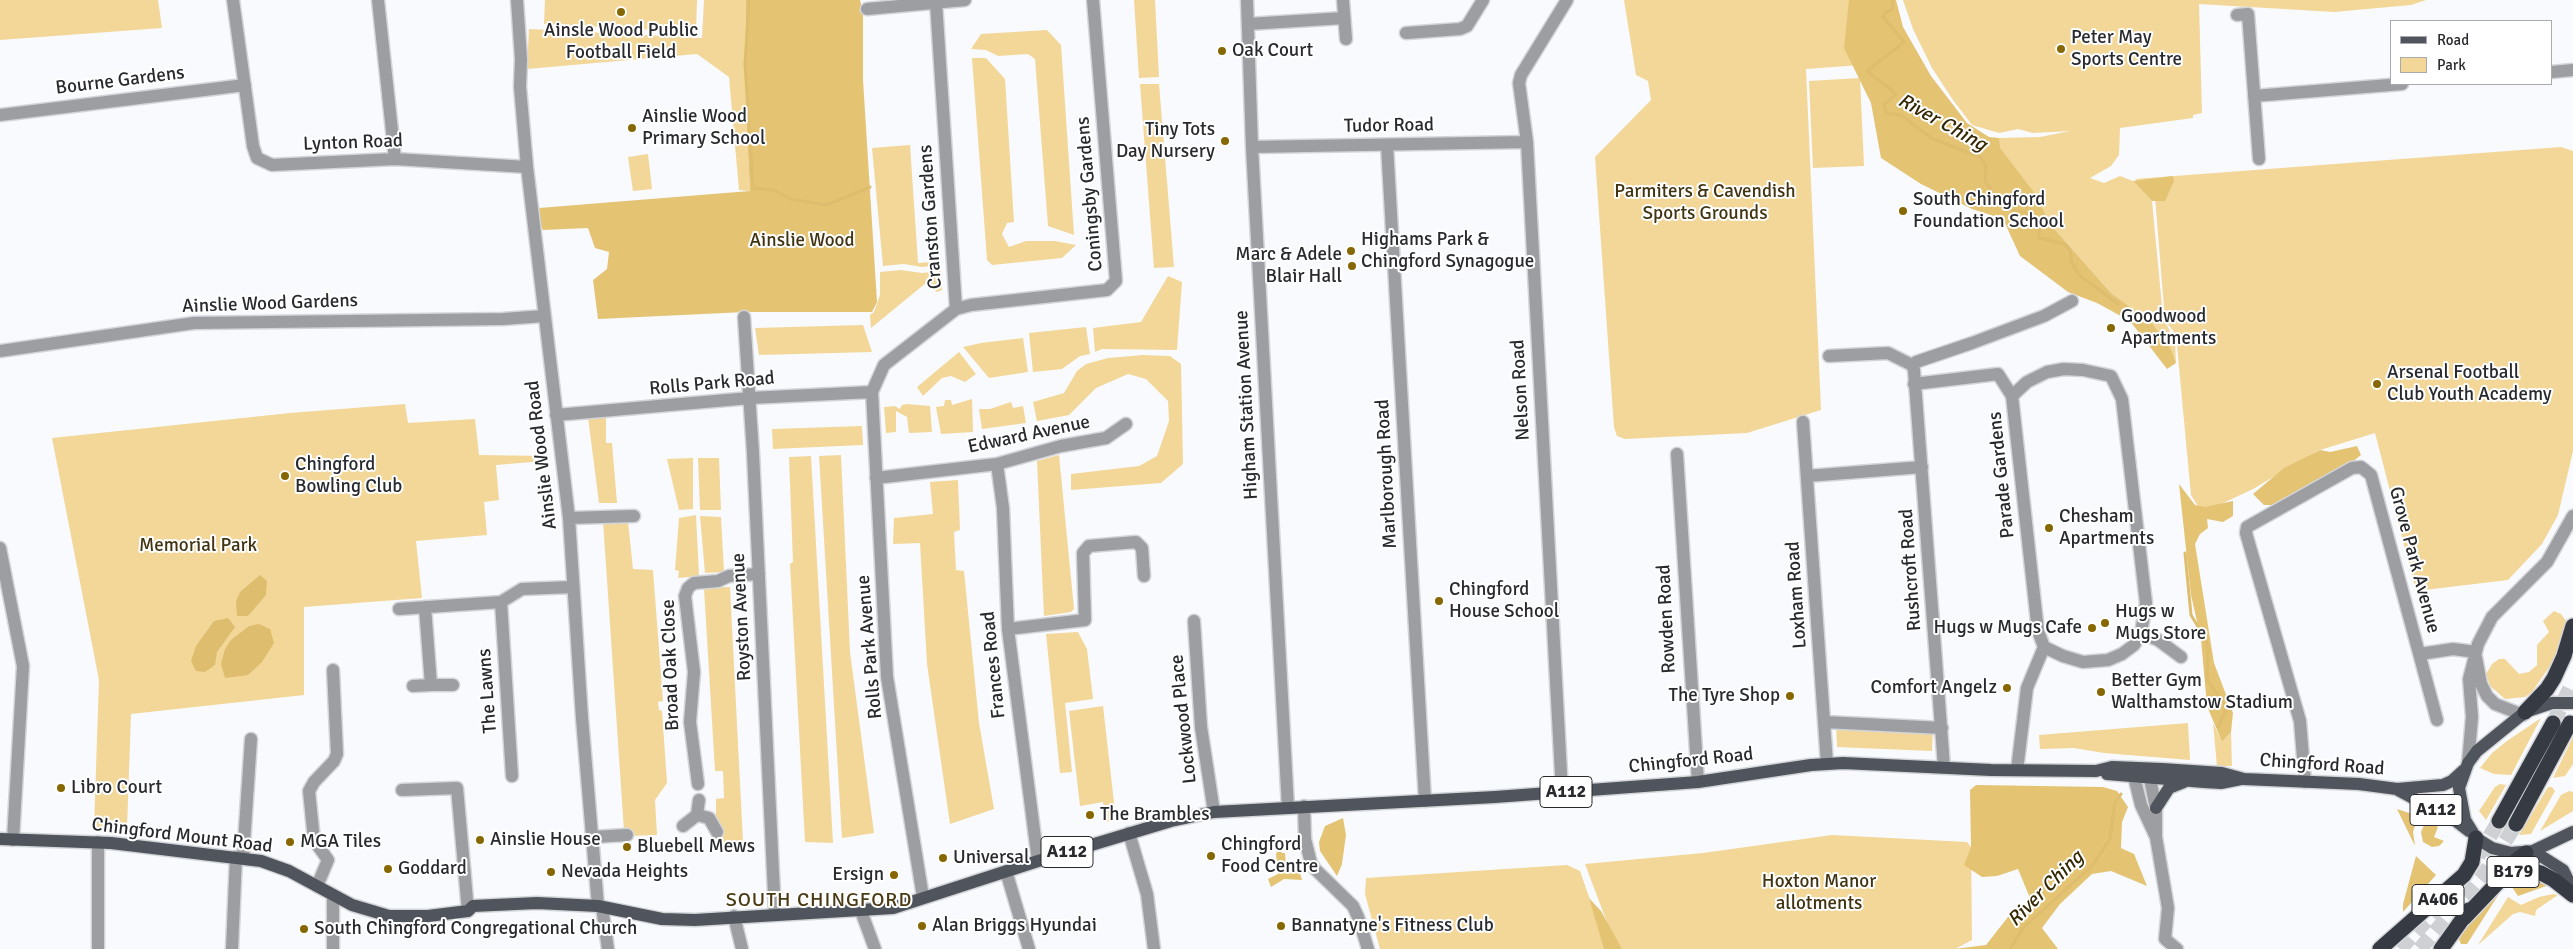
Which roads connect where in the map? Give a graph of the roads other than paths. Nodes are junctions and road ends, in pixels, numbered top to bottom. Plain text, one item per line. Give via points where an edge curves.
1 (233, 0) edge
2 (378, 0) edge
3 (517, 0) edge
4 (965, 0) edge
5 (1093, 0) edge
6 (1246, 0) edge
7 (1343, 0) edge
8 (1483, 0) edge
9 (1568, 0) edge
10 (936, 2) junction
11 (867, 9) dead end
12 (2236, 15) dead end
13 (1344, 18) junction
14 (1248, 24) junction
15 (1406, 33) dead end
16 (1346, 39) dead end
17 (2573, 70) edge
18 (2553, 72) edge
19 (245, 85) junction
20 (2390, 85) edge
21 (2254, 96) junction
22 (0, 115) edge
23 (1527, 142) junction
24 (1388, 144) junction
25 (1252, 147) junction
26 (395, 159) junction
27 (2259, 159) dead end
28 (527, 167) junction
29 (2072, 301) dead end
30 (956, 309) junction
31 (544, 316) junction
32 (744, 317) dead end
33 (0, 352) edge
34 (1829, 356) dead end
35 (1913, 368) junction
36 (1914, 384) junction
37 (872, 392) junction
38 (2012, 396) junction
39 (750, 398) junction
40 (556, 415) junction
41 (1803, 422) dead end
42 (1126, 424) dead end
43 (1677, 454) dead end
44 (997, 464) junction
45 (1922, 467) junction
46 (1807, 476) junction
47 (876, 478) junction
48 (634, 516) dead end
49 (2573, 516) edge
50 (569, 518) junction
51 (0, 548) edge
52 (759, 574) junction
53 (1144, 576) dead end
54 (573, 587) junction
55 (500, 602) junction
56 (425, 607) junction
57 (399, 609) dead end
58 (1194, 622) dead end
59 (2573, 626) edge
60 (1008, 630) junction
61 (2141, 633) junction
62 (2044, 647) junction
63 (2476, 652) junction
64 (2420, 654) junction
65 (2181, 657) dead end
66 (333, 670) dead end
67 (431, 685) junction
68 (453, 685) dead end
69 (413, 686) dead end
70 (2573, 703) edge
71 (2524, 714) junction
72 (2437, 720) dead end
73 (1825, 722) junction
74 (2553, 723) tunnel mouth
75 (2570, 723) tunnel mouth
76 (1942, 728) junction
77 (251, 739) dead end
78 (1827, 764) junction
79 (2466, 766) junction
80 (1944, 767) junction
81 (2017, 770) junction
82 (2133, 773) junction
83 (2149, 774) junction
84 (512, 776) dead end
85 (2244, 779) junction
86 (2186, 781) junction
87 (1698, 782) junction
88 (2305, 782) junction
89 (698, 784) dead end
90 (2397, 789) junction
91 (402, 790) dead end
92 (1562, 792) junction
93 (699, 800) dead end
94 (1425, 801) junction
95 (1304, 806) junction
96 (1288, 807) junction
97 (2156, 808) junction
98 (1214, 812) junction
99 (697, 815) junction
100 (2499, 821) tunnel mouth
101 (2516, 824) tunnel mouth
102 (683, 826) dead end
103 (717, 832) dead end
104 (2573, 832) edge
105 (1130, 833) junction
106 (627, 835) dead end
107 (2474, 836) junction
108 (593, 837) junction
109 (2156, 837) junction
110 (0, 840) edge
111 (14, 840) junction
112 (98, 842) junction
113 (2530, 852) junction
114 (239, 858) junction
115 (1038, 861) junction
116 (1006, 871) junction
117 (317, 886) junction
118 (2573, 890) edge
119 (2573, 895) edge
120 (333, 896) junction
121 (923, 897) junction
122 (600, 906) junction
123 (468, 911) junction
124 (861, 911) junction
125 (775, 914) junction
126 (734, 916) junction
127 (2464, 918) junction
128 (98, 949) edge
129 (232, 949) edge
130 (333, 949) edge
131 (608, 949) edge
132 (742, 949) edge
133 (875, 949) edge
134 (1029, 949) edge
135 (1154, 949) edge
136 (1368, 949) edge
137 (2177, 949) edge
138 (2380, 949) edge
139 (2440, 949) edge

1 - 19 street
2 - 26 street
3 - 28 street, Ainslie Wood Road
4 - 10 street
5 - 30 street, Coningsby Gardens via 1116,281 1107,290
6 - 14 street, Higham Station Avenue
7 - 13 street
8 - 15 street via 1467,26 1460,29
9 - 23 street, Nelson Road via 1520,78
10 - 11 street
10 - 30 street, Cranston Gardens
12 - 21 street via 2248,14
13 - 14 street
13 - 16 street
14 - 25 street, Higham Station Avenue
17 - 18 street
19 - 22 street, Bourne Gardens
19 - 26 street, Lynton Road via 257,158 272,165
20 - 21 street
21 - 27 street
23 - 24 street, Tudor Road
23 - 92 street, Nelson Road
24 - 25 street, Tudor Road
24 - 94 street, Marlborough Road
25 - 96 street, Higham Station Avenue
26 - 28 street, Lynton Road
28 - 31 street, Ainslie Wood Road
29 - 35 street via 2044,316 1916,362
30 - 37 street, Cranston Gardens via 884,365
31 - 33 street, Ainslie Wood Gardens via 194,323
31 - 40 street, Ainslie Wood Road
32 - 39 street, Royston Avenue
34 - 35 street via 1888,353
35 - 36 street, Rushcroft Road
36 - 38 street via 1998,374
36 - 45 street, Rushcroft Road
37 - 39 street, Rolls Park Road
37 - 47 street, Rolls Park Avenue
38 - 61 street, Parade Gardens via 2027,382 2047,372 2083,370 2111,376 2122,399 2146,603
38 - 62 street, Parade Gardens via 2038,631
39 - 40 street, Rolls Park Road
39 - 52 street, Royston Avenue
40 - 50 street, Ainslie Wood Road
41 - 46 street, Loxham Road
42 - 44 street, Edward Avenue via 1106,438 1061,446
43 - 87 street, Rowden Road
44 - 47 street, Edward Avenue
44 - 60 street, Frances Road via 1003,508
45 - 46 street
45 - 76 street, Rushcroft Road
46 - 73 street, Loxham Road
47 - 121 street, Rolls Park Avenue via 887,677
48 - 50 street
49 - 63 street via 2547,562 2484,628
50 - 54 street, Ainslie Wood Road
51 - 111 street via 23,666
52 - 89 street, Broad Oak Close via 694,583 685,596 694,672 690,722
52 - 125 street, Royston Avenue
53 - 60 street via 1142,548 1136,542 1089,546 1082,553 1085,620
54 - 55 street via 522,589
54 - 108 street, Ainslie Wood Road
55 - 56 street
55 - 84 street, The Lawns
56 - 57 street
56 - 67 street
58 - 98 street, Lockwood Place via 1201,727
59 - 71 highway via 2554,678
60 - 115 street, Frances Road
61 - 62 street via 2134,645 2108,660 2083,662
61 - 65 street via 2158,640
62 - 81 street via 2027,688
63 - 64 street, Grove Park Avenue via 2454,649
63 - 71 street via 2480,684 2487,696 2495,704
63 - 79 street via 2469,679 2472,717
64 - 72 street, Grove Park Avenue
64 - 88 street, Grove Park Avenue via 2371,475 2361,467 2352,468 2247,527 2246,533 2300,721
66 - 117 street via 337,754 309,791 314,840 328,860
67 - 68 street
67 - 69 street
70 - 71 main road via 2552,703
71 - 79 main road, Chingford Road via 2477,751
73 - 76 street
73 - 78 street, Loxham Road
74 - 100 highway
75 - 101 highway
76 - 80 street, Rushcroft Road
77 - 114 street
78 - 80 main road, Chingford Road / A112
78 - 87 main road, Chingford Road / A112
79 - 90 main road, Chingford Road / A112 via 2452,782 2443,785
79 - 107 main road via 2459,788 2460,804
80 - 81 main road, Chingford Road / A112
81 - 82 main road, Chingford Road / A112 via 2099,770 2112,775
82 - 83 main road, Chingford Road / A112
82 - 109 street via 2141,805
83 - 85 main road, Chingford Road / A112 via 2222,773
83 - 86 main road, Chingford Road / A112
83 - 97 street
85 - 86 main road, Chingford Road / A112 via 2221,783
85 - 88 main road, Chingford Road / A112
86 - 97 main road via 2170,788
87 - 92 main road, Chingford Road / A112
88 - 90 main road, Chingford Road / A112 via 2366,784
90 - 107 main road, Chingford Road / A112 via 2456,821
91 - 123 street via 457,788
92 - 94 main road, Chingford Road / A112
93 - 99 street
94 - 95 main road, Chingford Road / A112
95 - 96 main road, Chingford Road / A112
95 - 136 street via 1305,839 1311,862 1352,906
96 - 98 main road, Chingford Mount Road / A112
97 - 109 street
98 - 105 main road, Chingford Mount Road / A112
99 - 102 street
99 - 103 street via 709,818
104 - 113 main road
105 - 115 main road, Chingford Mount Road / A112
105 - 135 street via 1147,894
106 - 108 street
107 - 113 main road, Chingford Road via 2498,850
107 - 138 highway, A406 via 2472,862 2464,876
108 - 122 street, Ainslie Wood Road
109 - 137 street via 2168,908 2165,939
110 - 111 main road, Chingford Mount Road / A112
111 - 112 main road, Chingford Mount Road / A112
112 - 114 main road, Chingford Mount Road / A112
112 - 128 street
113 - 118 main road, B179 via 2563,870
113 - 127 highway, A406 via 2485,887
114 - 117 main road, Chingford Mount Road / A112 via 277,866
114 - 129 street
115 - 116 main road, Chingford Mount Road / A112
116 - 121 main road, Chingford Mount Road / A112
116 - 134 street
117 - 120 main road, Chingford Mount Road / A112
119 - 127 highway, B179 via 2541,873 2524,869 2503,877
120 - 123 main road, Chingford Mount Road / A112 via 372,913 389,916
120 - 130 street
121 - 124 main road, Chingford Mount Road / A112 via 893,908
122 - 123 main road, Chingford Mount Road / A112 via 537,903 473,906
122 - 126 main road, Chingford Mount Road / A112 via 662,919
122 - 131 street, Ainslie Wood Road
124 - 125 main road, Chingford Mount Road / A112
124 - 133 street
125 - 126 main road, Chingford Mount Road / A112
126 - 132 street
127 - 139 highway, A406

